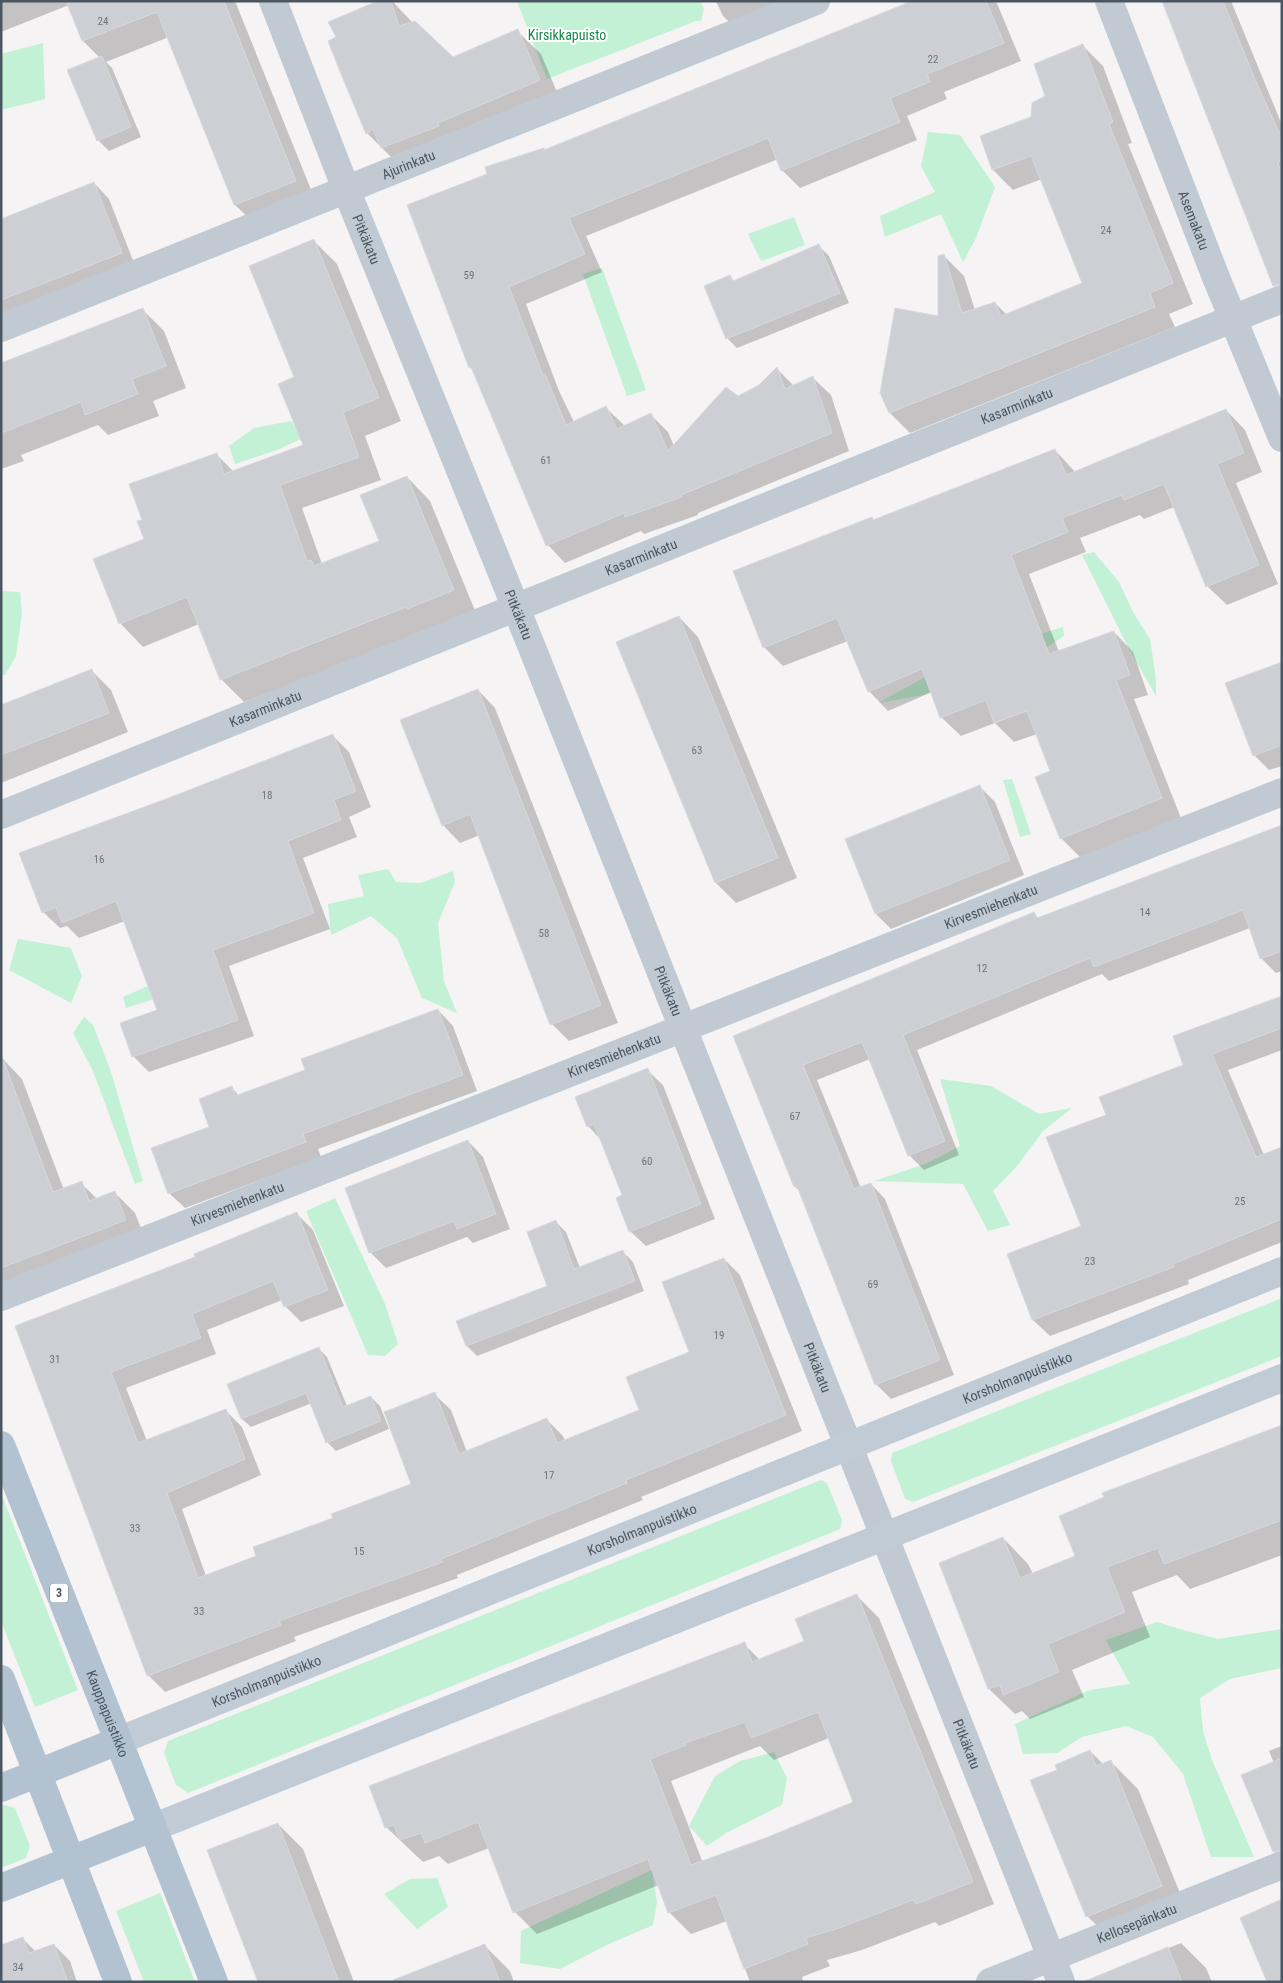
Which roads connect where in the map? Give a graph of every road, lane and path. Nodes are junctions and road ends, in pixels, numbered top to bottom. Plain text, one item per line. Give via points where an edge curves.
1 (273, 1) edge
2 (816, 1) edge
3 (1109, 1) edge
4 (346, 189) junction
5 (1282, 299) edge
6 (1232, 318) junction
7 (1, 328) edge
8 (1282, 438) edge
9 (516, 608) junction
10 (1282, 792) edge
11 (1, 815) edge
12 (683, 1029) junction
13 (1282, 1271) edge
14 (1, 1297) edge
15 (1282, 1378) edge
16 (1, 1445) edge
17 (849, 1446) junction
18 (884, 1536) junction
19 (1, 1679) edge
20 (118, 1741) junction
21 (38, 1773) junction
22 (1, 1788) edge
23 (152, 1828) junction
24 (71, 1860) junction
25 (1282, 1865) edge
26 (1, 1888) edge
27 (1056, 1970) edge
28 (118, 1982) edge
29 (214, 1982) edge
30 (990, 1982) edge

1 - 4 street, Pitkäkatu
2 - 4 street, Ajurinkatu
3 - 6 street, Asemakatu
4 - 7 street, Ajurinkatu
4 - 9 street, Pitkäkatu
5 - 6 street, Kasarminkatu
6 - 8 street, Asemakatu
6 - 9 street, Kasarminkatu
9 - 11 street, Kasarminkatu
9 - 12 street, Pitkäkatu
10 - 12 street, Kirvesmiehenkatu
12 - 14 street, Kirvesmiehenkatu
12 - 17 street, Pitkäkatu
13 - 17 main road, Korsholmanpuistikko
15 - 18 main road
16 - 20 main road, Kauppapuistikko / 3
17 - 18 street, Pitkäkatu
17 - 20 main road, Korsholmanpuistikko
18 - 23 main road
18 - 27 street, Pitkäkatu
19 - 21 main road
20 - 21 main road, Korsholmanpuistikko
20 - 23 main road, Kauppapuistikko / 3
21 - 22 main road, Korsholmanpuistikko
21 - 24 main road
23 - 24 main road
23 - 29 main road, Kauppapuistikko / 3
24 - 26 main road
24 - 28 main road
25 - 27 street, Kellosepänkatu
27 - 30 street, Kellosepänkatu

